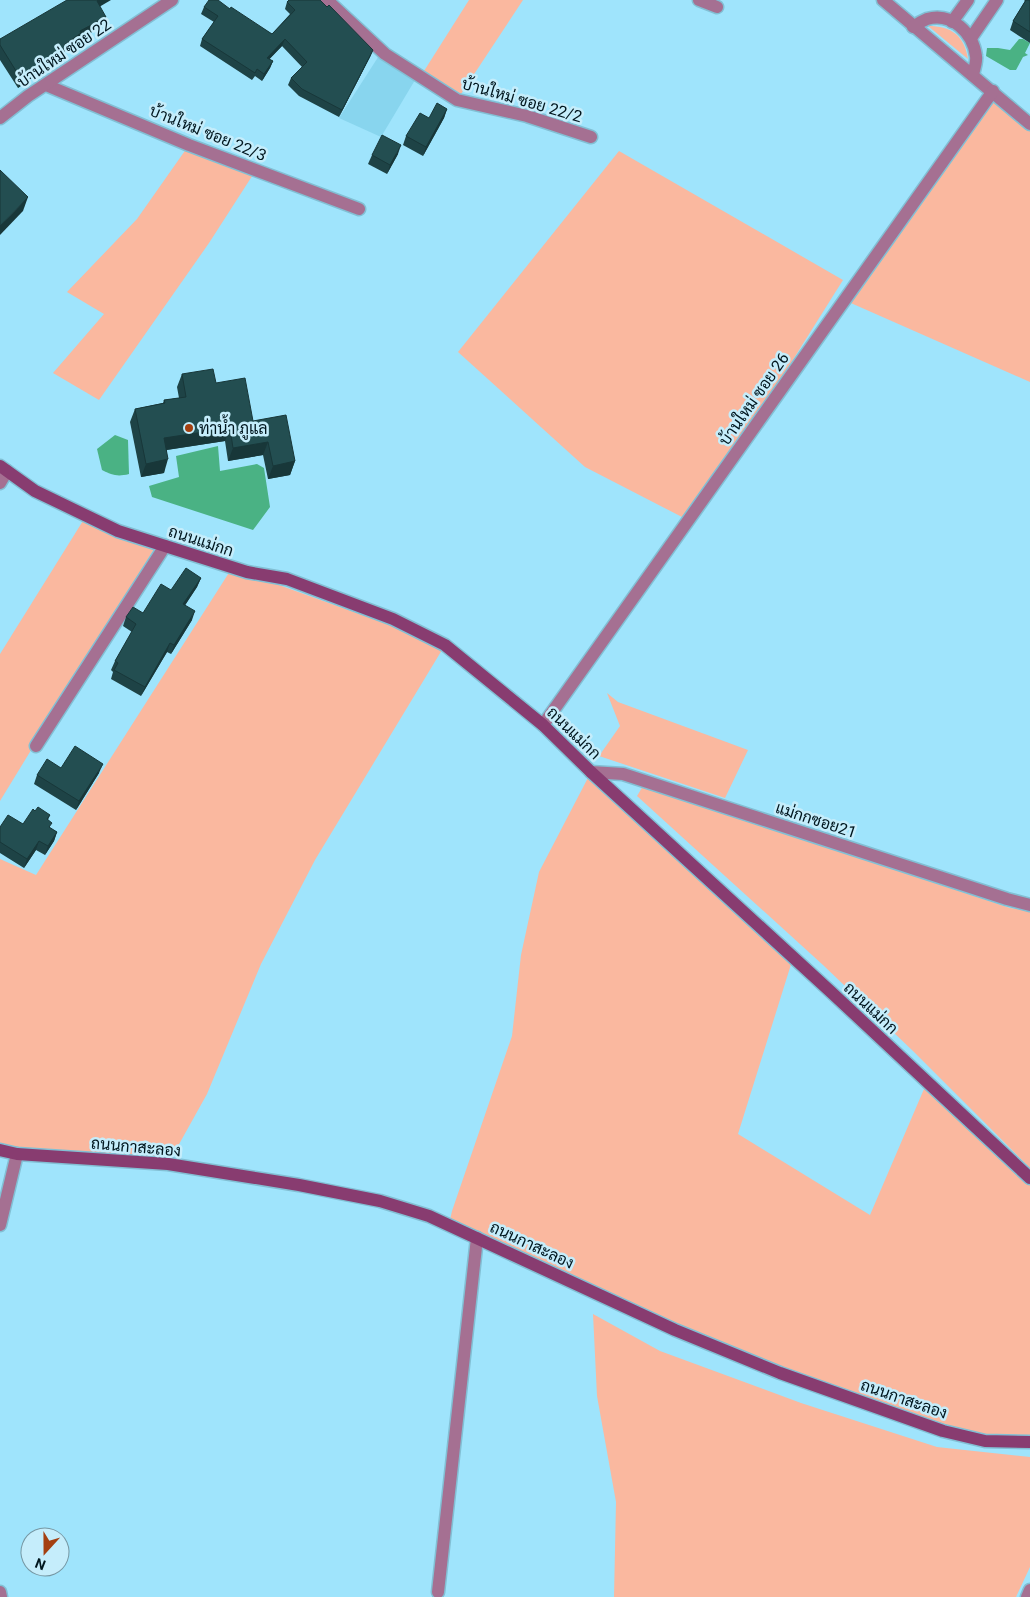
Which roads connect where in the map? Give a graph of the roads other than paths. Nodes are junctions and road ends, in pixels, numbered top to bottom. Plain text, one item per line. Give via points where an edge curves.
1 (172, 0) edge
2 (327, 0) edge
3 (699, 0) edge
4 (883, 0) edge
5 (968, 0) edge
6 (997, 0) edge
7 (717, 7) dead end
8 (952, 22) junction
9 (913, 27) junction
10 (971, 38) junction
11 (972, 75) junction
12 (46, 85) junction
13 (992, 91) junction
14 (0, 118) edge
15 (1030, 124) edge
16 (591, 137) dead end
17 (359, 209) dead end
18 (4, 468) edge
19 (0, 483) edge
20 (165, 546) junction
21 (543, 725) junction
22 (36, 746) dead end
23 (591, 772) junction
24 (1030, 904) edge
25 (0, 1150) edge
26 (17, 1154) junction
27 (1030, 1178) edge
28 (0, 1225) edge
29 (477, 1238) junction
30 (1030, 1442) edge
31 (1030, 1590) edge
32 (0, 1592) edge
33 (438, 1592) dead end
34 (1, 1597) edge
35 (1027, 1597) edge

1 - 12 street, บ้านใหม่ ซอย 22
2 - 16 street, บ้านใหม่ ซอย 22/2 via 385,54 457,100 527,116
3 - 7 street
4 - 9 street
5 - 8 street
6 - 10 street
8 - 9 street via 943,18 927,19
8 - 10 street via 961,26
9 - 11 street
10 - 11 street via 976,58
11 - 13 street
12 - 14 street, บ้านใหม่ ซอย 22
12 - 17 street, บ้านใหม่ ซอย 22/3 via 189,145
13 - 15 street
13 - 21 street, บ้านใหม่ ซอย 26
18 - 19 street
18 - 20 street, ถนนแม่กก via 35,491 110,527
20 - 21 street, ถนนแม่กก via 247,572 287,579 393,619 445,645
20 - 22 street
21 - 23 street, ถนนแม่กก
23 - 24 street, แม่กกซอย21 via 623,774
23 - 27 street, ถนนแม่กก
25 - 26 street, ถนนกาสะลอง
26 - 28 street
26 - 29 street, ถนนกาสะลอง via 168,1164 299,1184 421,1213
29 - 30 street, ถนนกาสะลอง via 675,1330 780,1373 943,1431 985,1441
29 - 33 street
31 - 35 street
32 - 34 street

